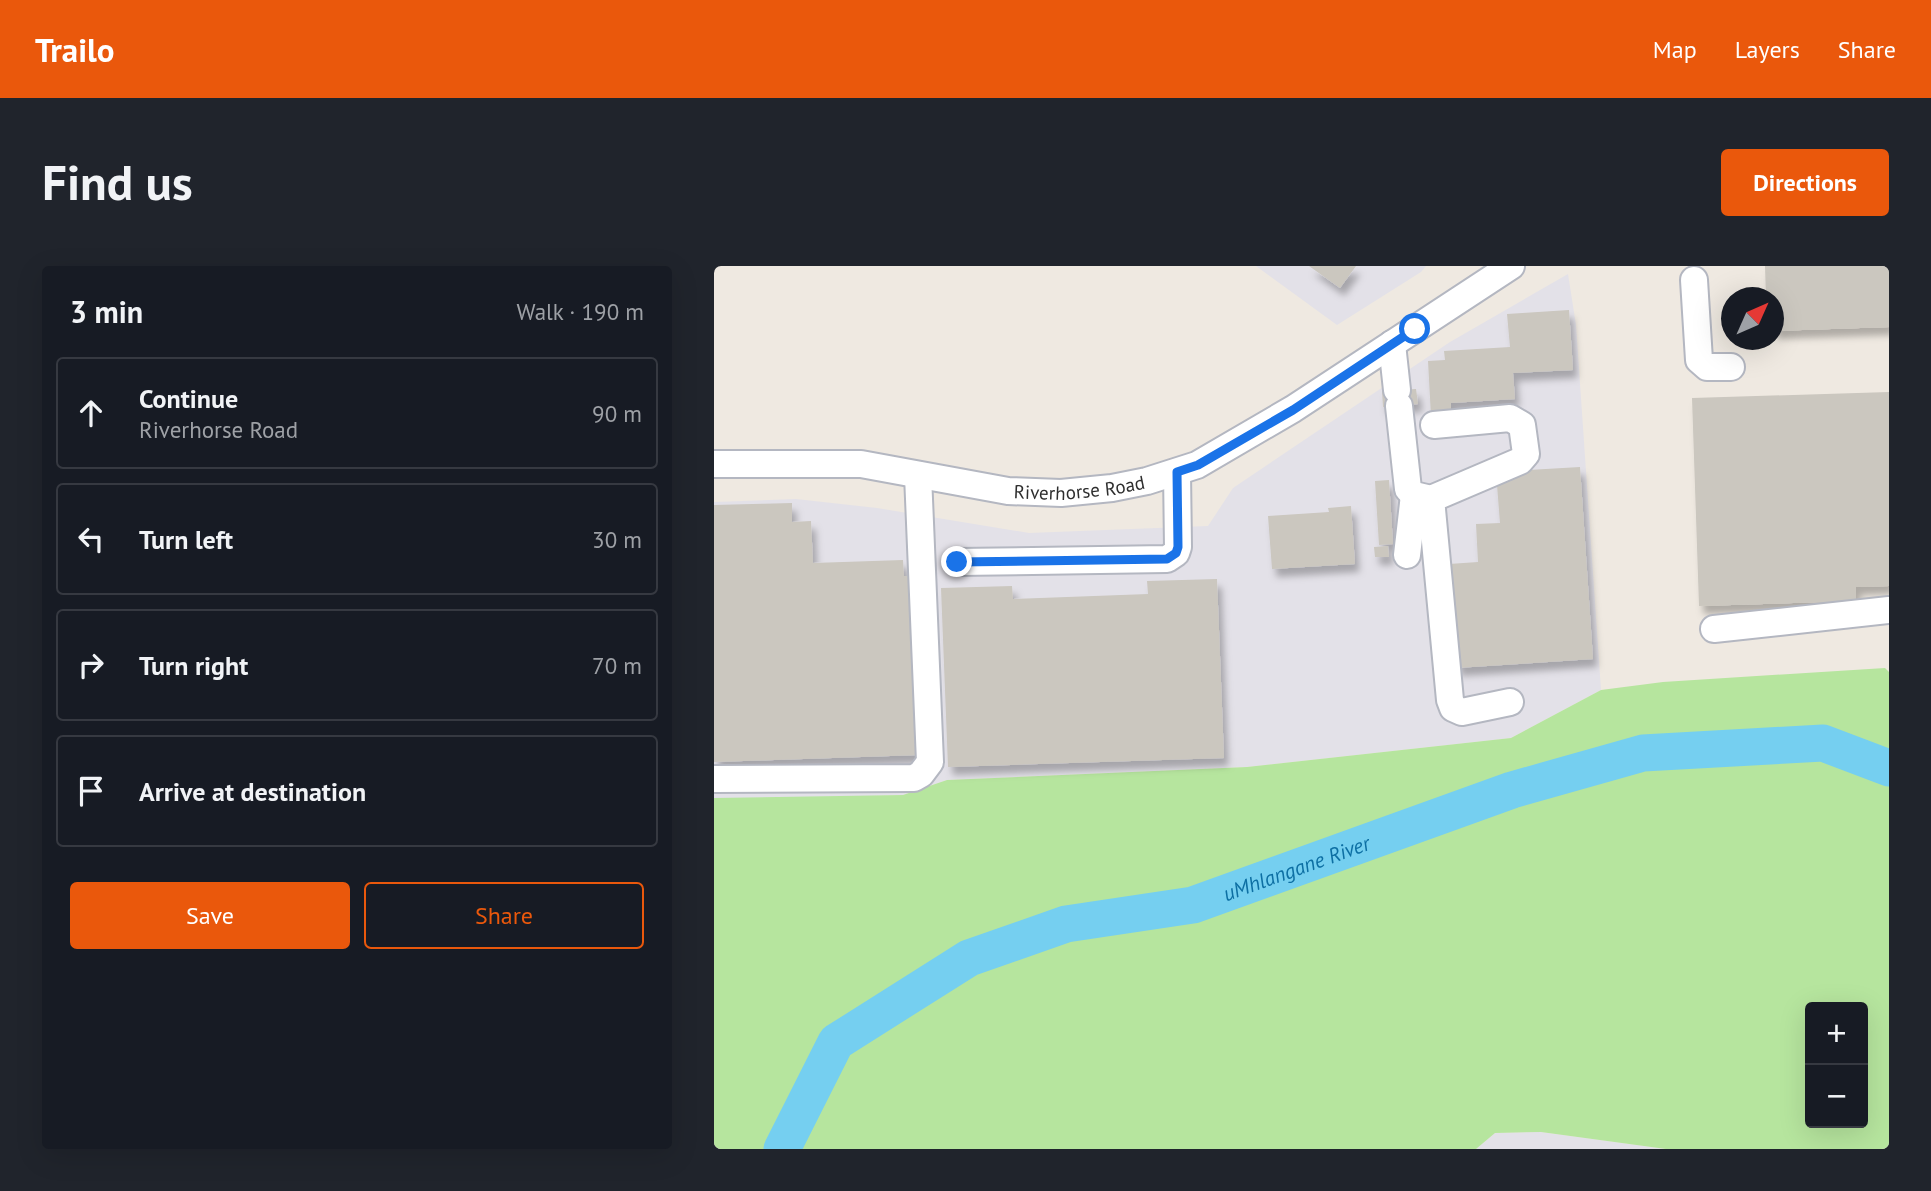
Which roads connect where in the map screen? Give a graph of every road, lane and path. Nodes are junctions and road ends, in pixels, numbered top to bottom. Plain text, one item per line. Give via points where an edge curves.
1 (1511, 266) edge
2 (1695, 280) dead end
3 (1392, 344) junction
4 (1731, 367) dead end
5 (1434, 425) dead end
6 (714, 464) edge
7 (1177, 472) junction
8 (918, 475) junction
9 (1422, 497) junction
10 (1407, 555) dead end
11 (957, 562) dead end
12 (1889, 610) edge
13 (1714, 629) dead end
14 (1510, 702) dead end
15 (714, 779) edge

1 - 3 lane, Riverhorse Road
2 - 4 lane via 1699,360 1707,367
3 - 7 lane, Riverhorse Road via 1293,410 1198,465
3 - 9 lane via 1408,489
5 - 9 lane via 1510,418 1522,425 1525,454 1520,461
6 - 8 lane, Riverhorse Road via 860,464
7 - 8 lane, Riverhorse Road via 1112,488 1061,493 1008,491
7 - 11 lane via 1178,547 1172,557
8 - 15 lane via 930,762 926,768 914,778
9 - 10 lane
9 - 14 lane via 1453,708 1462,712
12 - 13 lane

